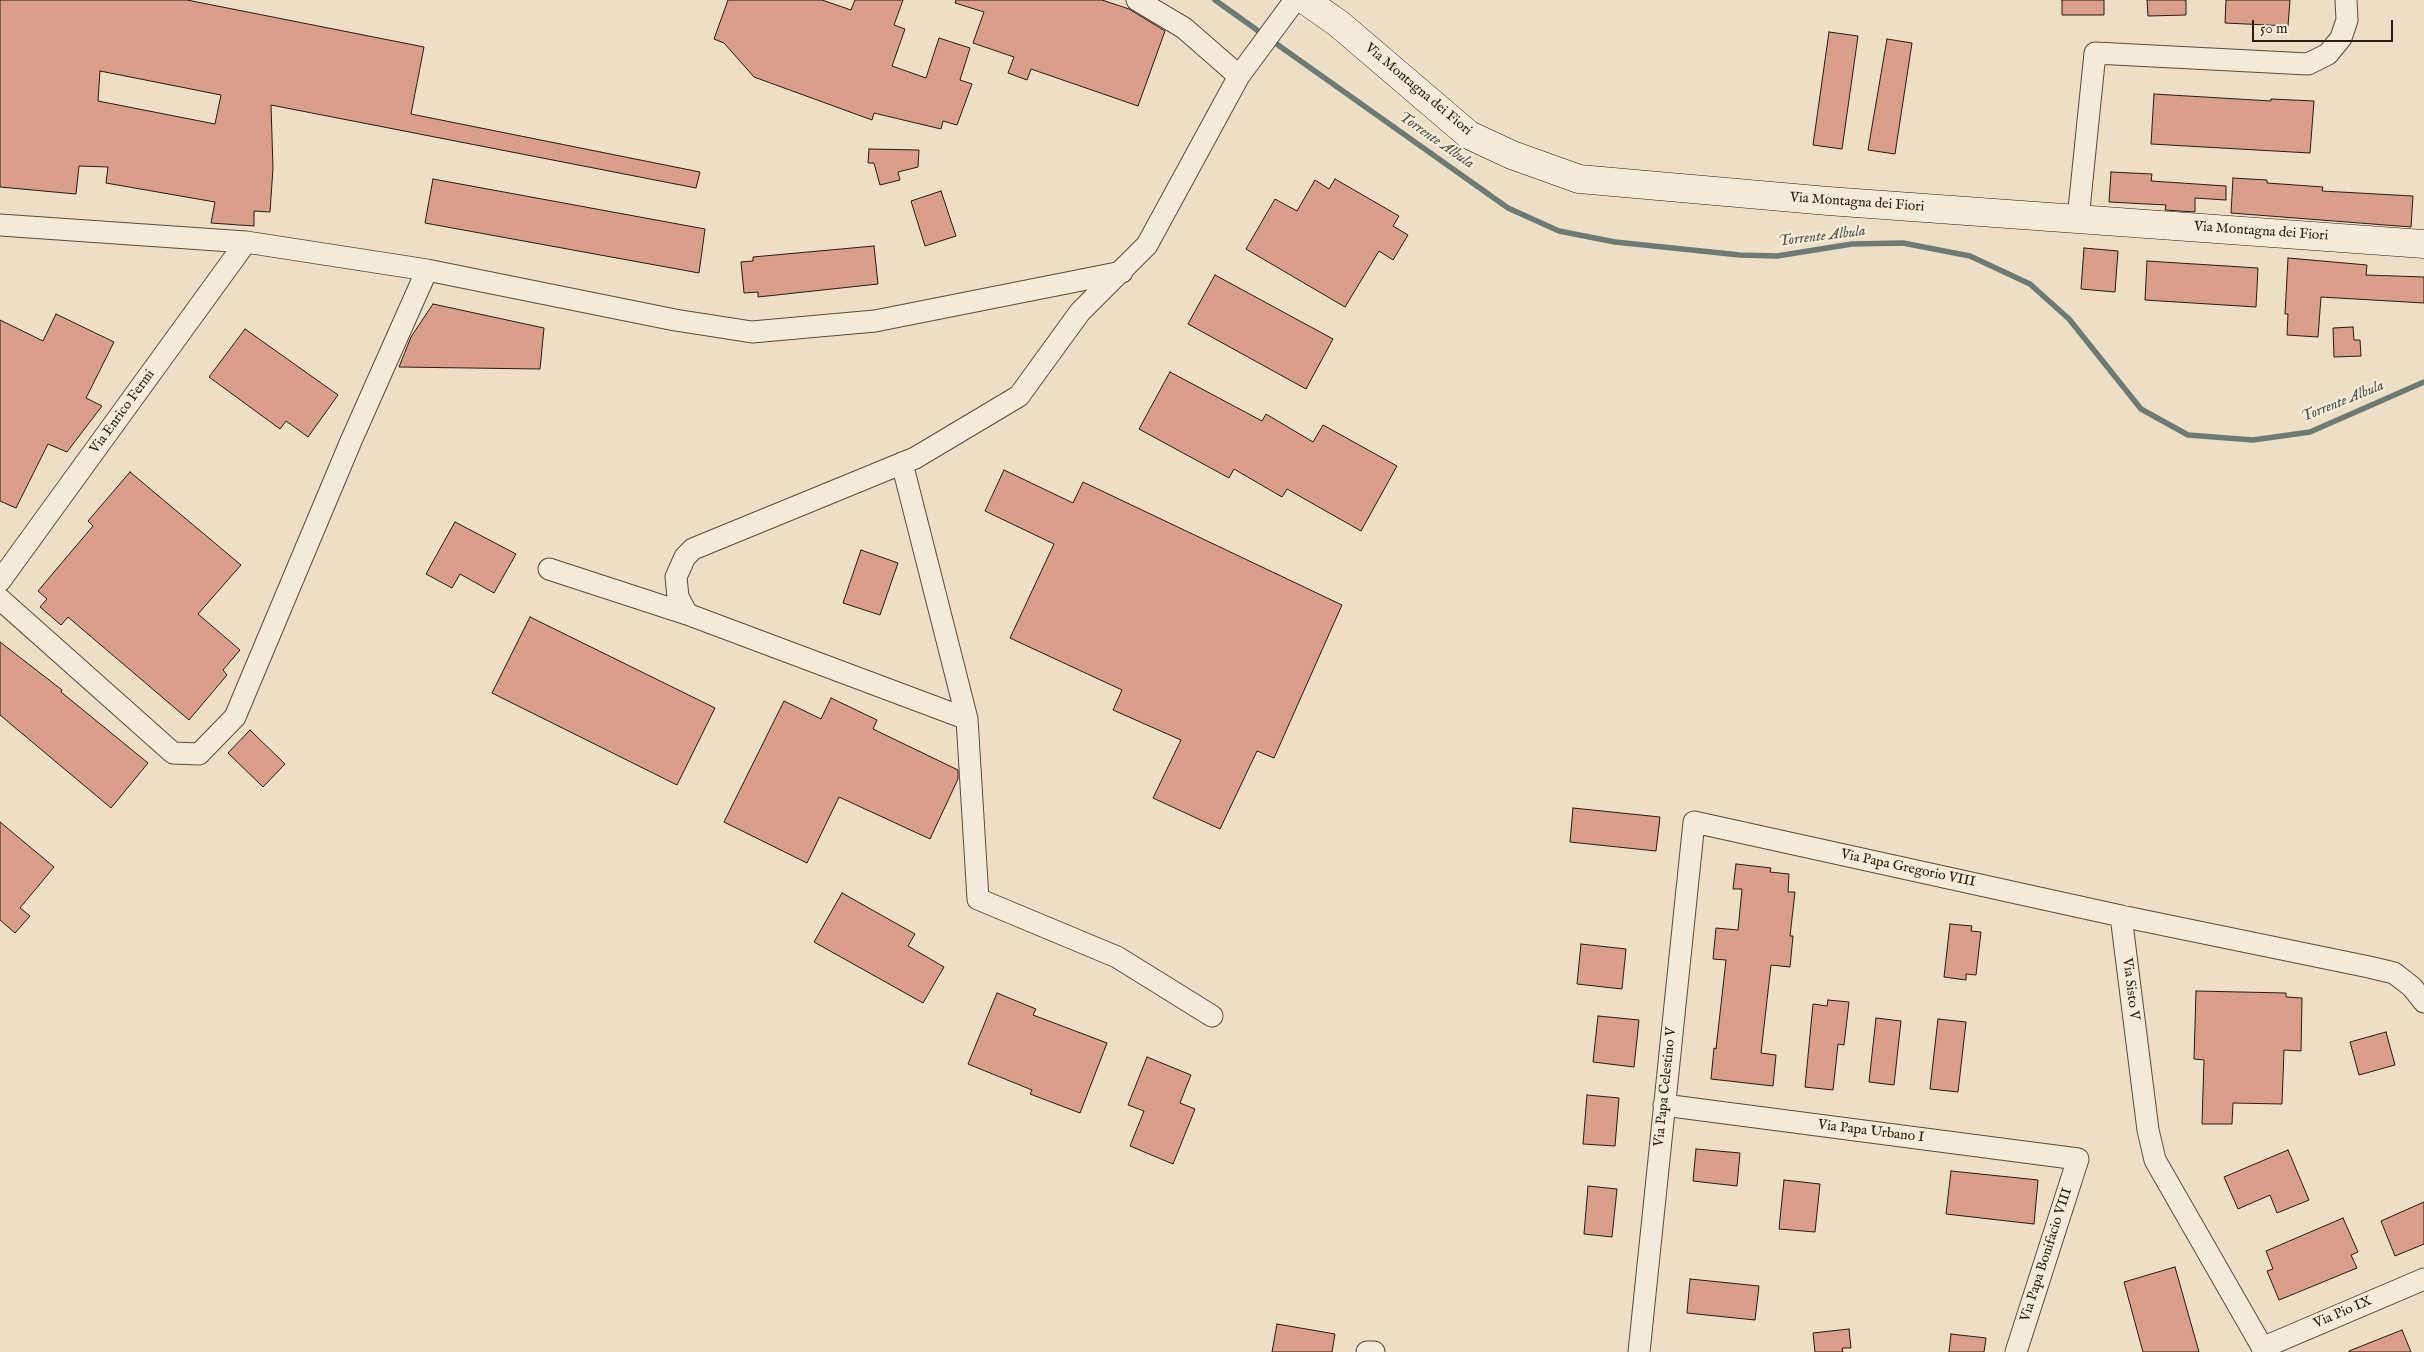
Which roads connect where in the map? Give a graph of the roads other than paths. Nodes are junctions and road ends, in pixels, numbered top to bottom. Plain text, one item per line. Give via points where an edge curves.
1 (1138, 0) edge
2 (2346, 0) edge
3 (1295, 4) edge
4 (1244, 68) junction
5 (2078, 219) junction
6 (0, 225) edge
7 (246, 242) junction
8 (2424, 244) edge
9 (427, 270) junction
10 (1122, 272) junction
11 (902, 463) junction
12 (549, 569) dead end
13 (0, 581) edge
14 (0, 599) edge
15 (687, 614) junction
16 (967, 719) junction
17 (1694, 822) joint
18 (2122, 916) junction
19 (2424, 1002) edge
20 (1212, 1016) dead end
21 (1664, 1105) junction
22 (2078, 1158) joint
23 (2424, 1278) edge
24 (2263, 1350) edge
25 (1367, 1352) edge
26 (1374, 1352) edge
27 (1639, 1352) edge
28 (2016, 1352) edge

1 - 4 street
2 - 5 street via 2347,20 2341,38 2328,54 2308,64 2095,53
3 - 4 street
3 - 5 main road, Via Montagna dei Fiori via 1338,24 1469,135 1512,155 1580,179
4 - 10 street via 1147,245
5 - 8 main road, Via Montagna dei Fiori
6 - 7 street
7 - 9 street
7 - 13 street, Via Enrico Fermi
9 - 10 street via 675,320 752,332 875,321
9 - 14 street via 235,718 198,754 173,753
10 - 11 street via 1080,312 1019,396
11 - 15 street via 692,549 684,557 676,577 678,597
11 - 16 street
12 - 15 street
15 - 16 street
16 - 20 street via 978,899 1117,957
17 - 18 street, Via Papa Gregorio VIII
17 - 21 street, Via Papa Celestino V
18 - 19 street via 2394,973
18 - 24 street, Via Sisto V via 2148,1130 2155,1160
21 - 22 street, Via Papa Urbano I
21 - 27 street, Via Papa Celestino V
22 - 28 street, Via Papa Bonifacio VIII
23 - 24 street, Via Pio IX
25 - 26 street

